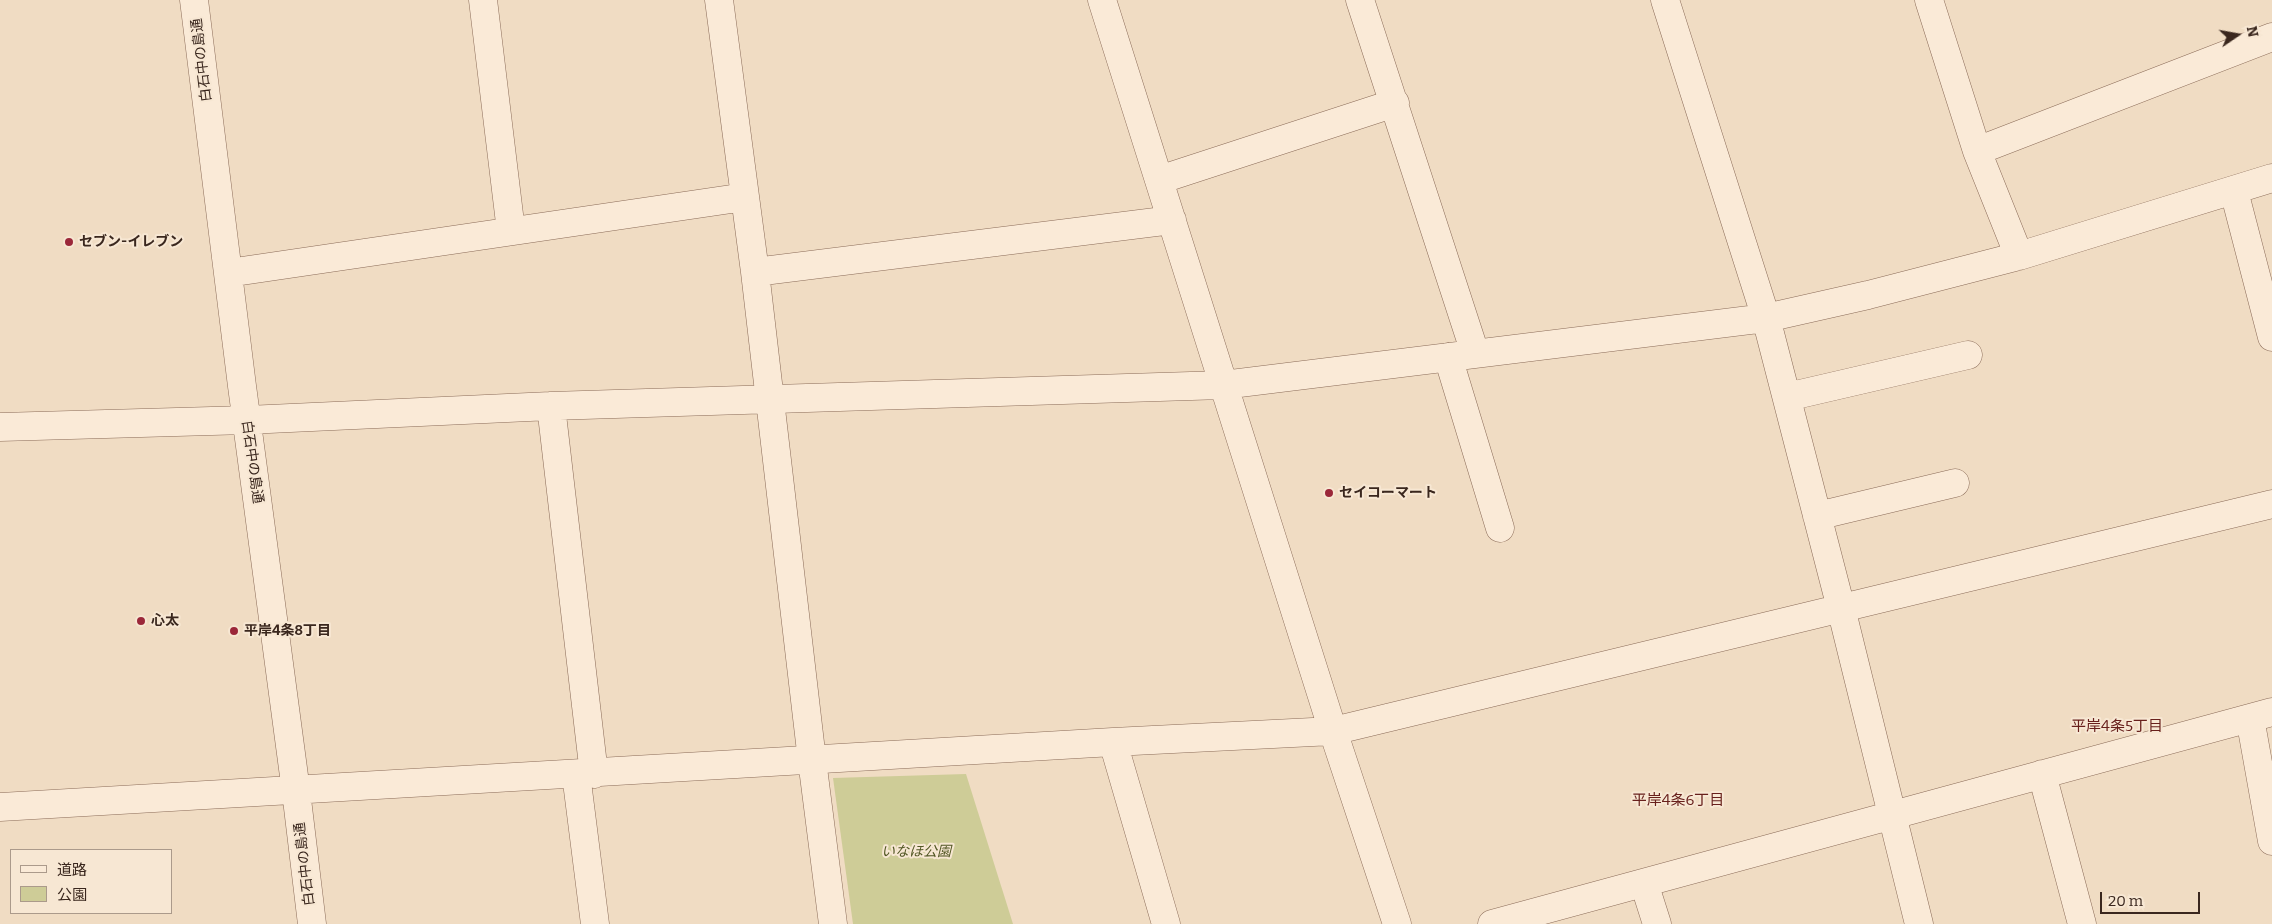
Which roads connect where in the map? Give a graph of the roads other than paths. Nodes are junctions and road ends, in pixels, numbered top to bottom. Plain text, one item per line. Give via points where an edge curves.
1 (194, 0) edge
2 (483, 0) edge
3 (718, 0) edge
4 (1102, 0) edge
5 (1360, 0) edge
6 (1665, 0) edge
7 (1931, 1) edge
8 (2272, 37) edge
9 (1394, 103) junction
10 (1977, 152) junction
11 (2272, 178) edge
12 (1159, 180) junction
13 (2234, 191) junction
14 (745, 197) junction
15 (1172, 220) junction
16 (511, 231) junction
17 (2019, 256) junction
18 (755, 272) junction
19 (228, 273) junction
20 (1766, 318) junction
21 (2272, 337) edge
22 (1475, 354) junction
23 (1968, 355) dead end
24 (1448, 357) junction
25 (1223, 385) junction
26 (1787, 397) junction
27 (770, 400) junction
28 (551, 406) junction
29 (247, 420) junction
30 (0, 427) edge
31 (1954, 483) dead end
32 (2272, 504) edge
33 (1817, 516) junction
34 (1500, 528) dead end
35 (1841, 608) junction
36 (2261, 715) edge
37 (1333, 731) junction
38 (1113, 742) junction
39 (812, 760) junction
40 (585, 774) junction
41 (2042, 774) junction
42 (296, 791) junction
43 (0, 807) edge
44 (1891, 815) junction
45 (2272, 841) edge
46 (1644, 883) junction
47 (312, 924) edge
48 (595, 924) edge
49 (833, 924) edge
50 (1166, 924) edge
51 (1397, 924) edge
52 (1492, 924) edge
53 (1657, 924) edge
54 (1919, 924) edge
55 (2082, 924) edge

1 - 19 street, 白石中の島通
2 - 16 street
3 - 14 street
4 - 12 street
5 - 9 street
6 - 20 street
7 - 10 street
8 - 10 street
9 - 12 street
9 - 22 street
10 - 17 street
11 - 13 street
12 - 15 street
13 - 17 street
13 - 21 street
14 - 16 street
14 - 18 street
15 - 18 street
15 - 25 street
16 - 19 street
17 - 20 street
18 - 27 street
19 - 29 street, 白石中の島通
20 - 22 street
20 - 26 street
22 - 24 street
23 - 26 street
24 - 25 street
24 - 34 street
25 - 27 street
25 - 37 street
26 - 33 street
27 - 28 street
27 - 39 street
28 - 29 street
28 - 40 street
29 - 30 street
29 - 42 street, 白石中の島通
31 - 33 street
32 - 35 street
33 - 35 street
35 - 37 street
35 - 44 street
36 - 41 street
36 - 45 street
37 - 38 street
37 - 51 street
38 - 39 street
38 - 50 street
39 - 40 street
39 - 49 street
40 - 42 street
40 - 48 street
41 - 44 street
41 - 55 street
42 - 43 street
42 - 47 street, 白石中の島通
44 - 46 street
44 - 54 street
46 - 52 street
46 - 53 street

